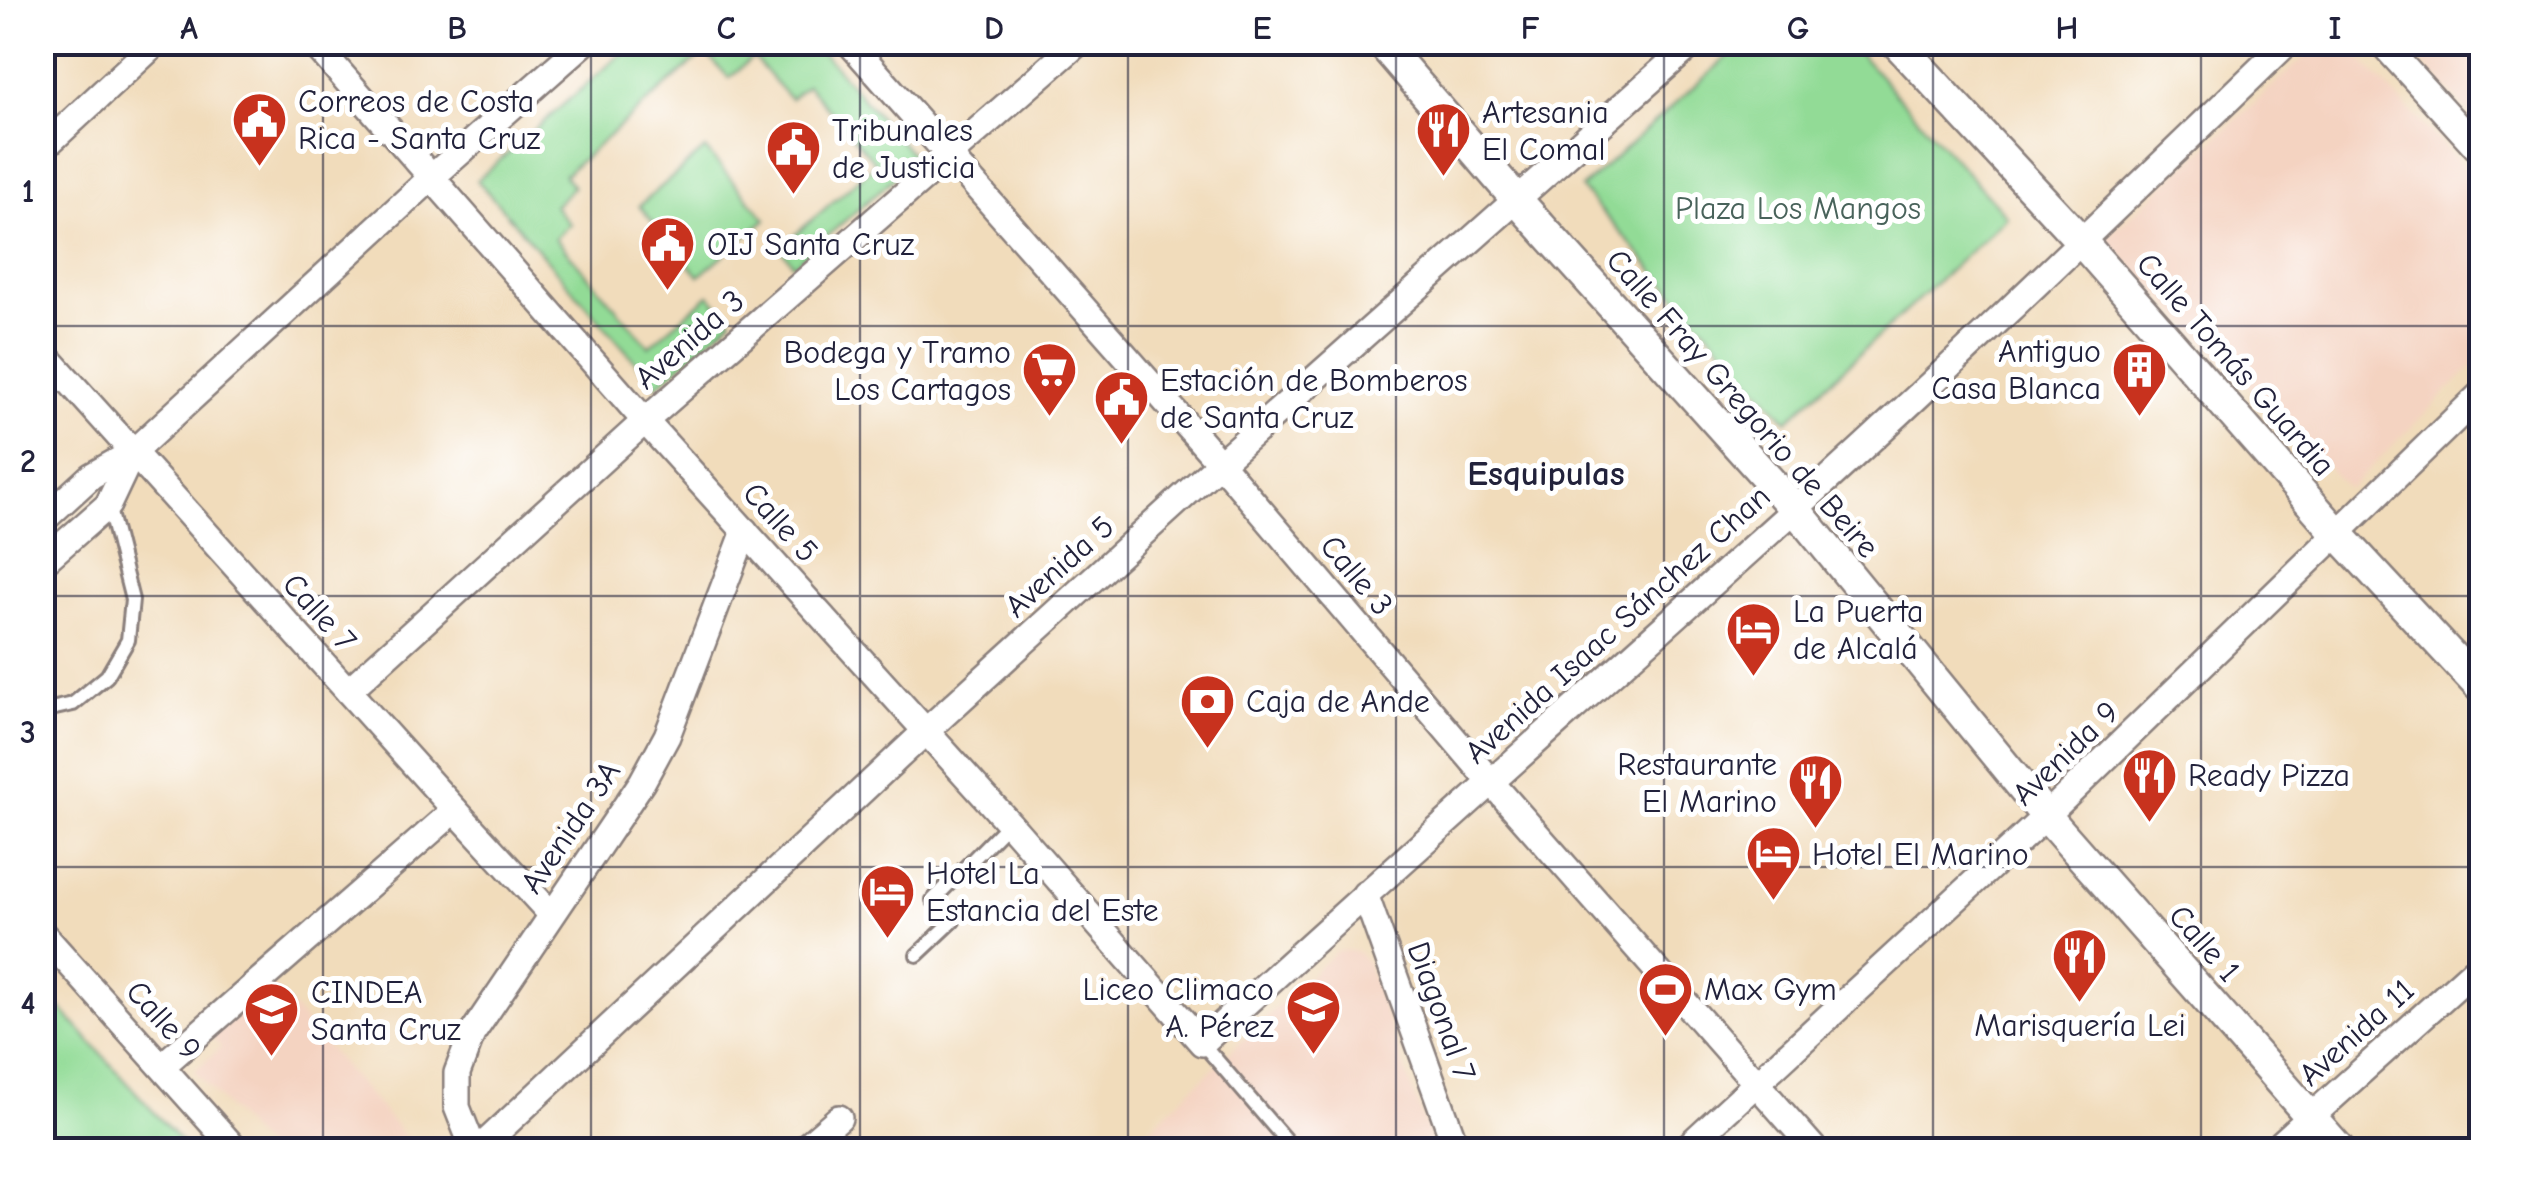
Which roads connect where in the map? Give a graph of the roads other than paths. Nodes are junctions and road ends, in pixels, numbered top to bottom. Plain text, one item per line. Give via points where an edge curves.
1 (157, 42) edge
2 (313, 42) edge
3 (585, 42) edge
4 (849, 42) edge
5 (1079, 42) edge
6 (1381, 42) edge
7 (1694, 42) edge
8 (1896, 42) edge
9 (2288, 42) edge
10 (2381, 42) edge
11 (42, 149) edge
12 (2482, 153) edge
13 (950, 156) junction
14 (431, 178) junction
15 (1516, 200) junction
16 (2081, 241) junction
17 (42, 351) edge
18 (2482, 392) edge
19 (645, 421) junction
20 (132, 452) junction
21 (1220, 463) junction
22 (108, 505) junction
23 (1795, 509) junction
24 (42, 521) edge
25 (745, 531) junction
26 (2338, 534) junction
27 (42, 563) edge
28 (2482, 689) edge
29 (348, 691) junction
30 (42, 712) edge
31 (926, 731) junction
32 (1490, 781) junction
33 (455, 810) junction
34 (2046, 816) junction
35 (1010, 823) junction
36 (1365, 894) junction
37 (551, 914) junction
38 (42, 934) edge
39 (917, 956) dead end
40 (2482, 962) edge
41 (1202, 1043) junction
42 (162, 1066) junction
43 (1756, 1084) junction
44 (2311, 1116) junction
45 (839, 1118) dead end
46 (236, 1150) edge
47 (476, 1150) edge
48 (802, 1150) edge
49 (1294, 1150) edge
50 (1457, 1150) edge
51 (1684, 1150) edge
52 (1815, 1150) edge
53 (2274, 1150) edge
54 (2340, 1150) edge

1 - 11 street
2 - 14 street, Calle 5
3 - 14 street
4 - 13 street, Calle 3
5 - 13 street, Avenida 3
6 - 15 street, Calle Fray Gregorio de Beire
7 - 15 street, Avenida 5
8 - 16 street, Calle Tomás Guardia
9 - 16 street, Avenida Isaac Sánchez Chan
10 - 12 street
13 - 19 street, Avenida 3
13 - 21 street, Calle 3
14 - 19 street, Calle 5
14 - 20 street
15 - 21 street, Avenida 5
15 - 23 street, Calle Fray Gregorio de Beire
16 - 23 street, Avenida Isaac Sánchez Chan
16 - 26 street, Calle Tomás Guardia
17 - 20 street, Calle 7
18 - 26 street, Avenida 9
19 - 25 street, Calle 5
19 - 29 street, Avenida 3
20 - 22 street
20 - 24 street via 91,476
20 - 29 street, Calle 7
21 - 31 street, Avenida 5
21 - 32 street, Calle 3
22 - 27 street
22 - 30 lane via 132,600 128,640 107,676 73,704
23 - 32 street, Avenida Isaac Sánchez Chan
23 - 34 street, Calle Fray Gregorio de Beire
25 - 31 street, Calle 5
25 - 37 street, Avenida 3A via 667,736
26 - 28 street, Calle Tomás Guardia
26 - 34 street, Avenida 9
29 - 33 street, Calle 7
31 - 35 street, Calle 5
31 - 47 street, Avenida 5
32 - 36 street, Avenida Isaac Sánchez Chan
32 - 43 street, Calle 3
33 - 37 street, Calle 7
33 - 42 street
34 - 43 street, Avenida 9
34 - 44 street, Calle 1
35 - 39 lane via 933,900 953,922
35 - 41 street, Calle 5
36 - 41 street, Avenida Isaac Sánchez Chan
36 - 50 street, Diagonal 7
37 - 47 street, Avenida 3A via 472,1034 457,1073 457,1106
38 - 42 street, Calle 9
40 - 44 street, Avenida 11
41 - 49 lane
42 - 46 street, Calle 9
43 - 51 street, Avenida 9
43 - 52 street, Calle 3
44 - 53 street, Avenida 11
44 - 54 street, Calle 1
45 - 48 street

